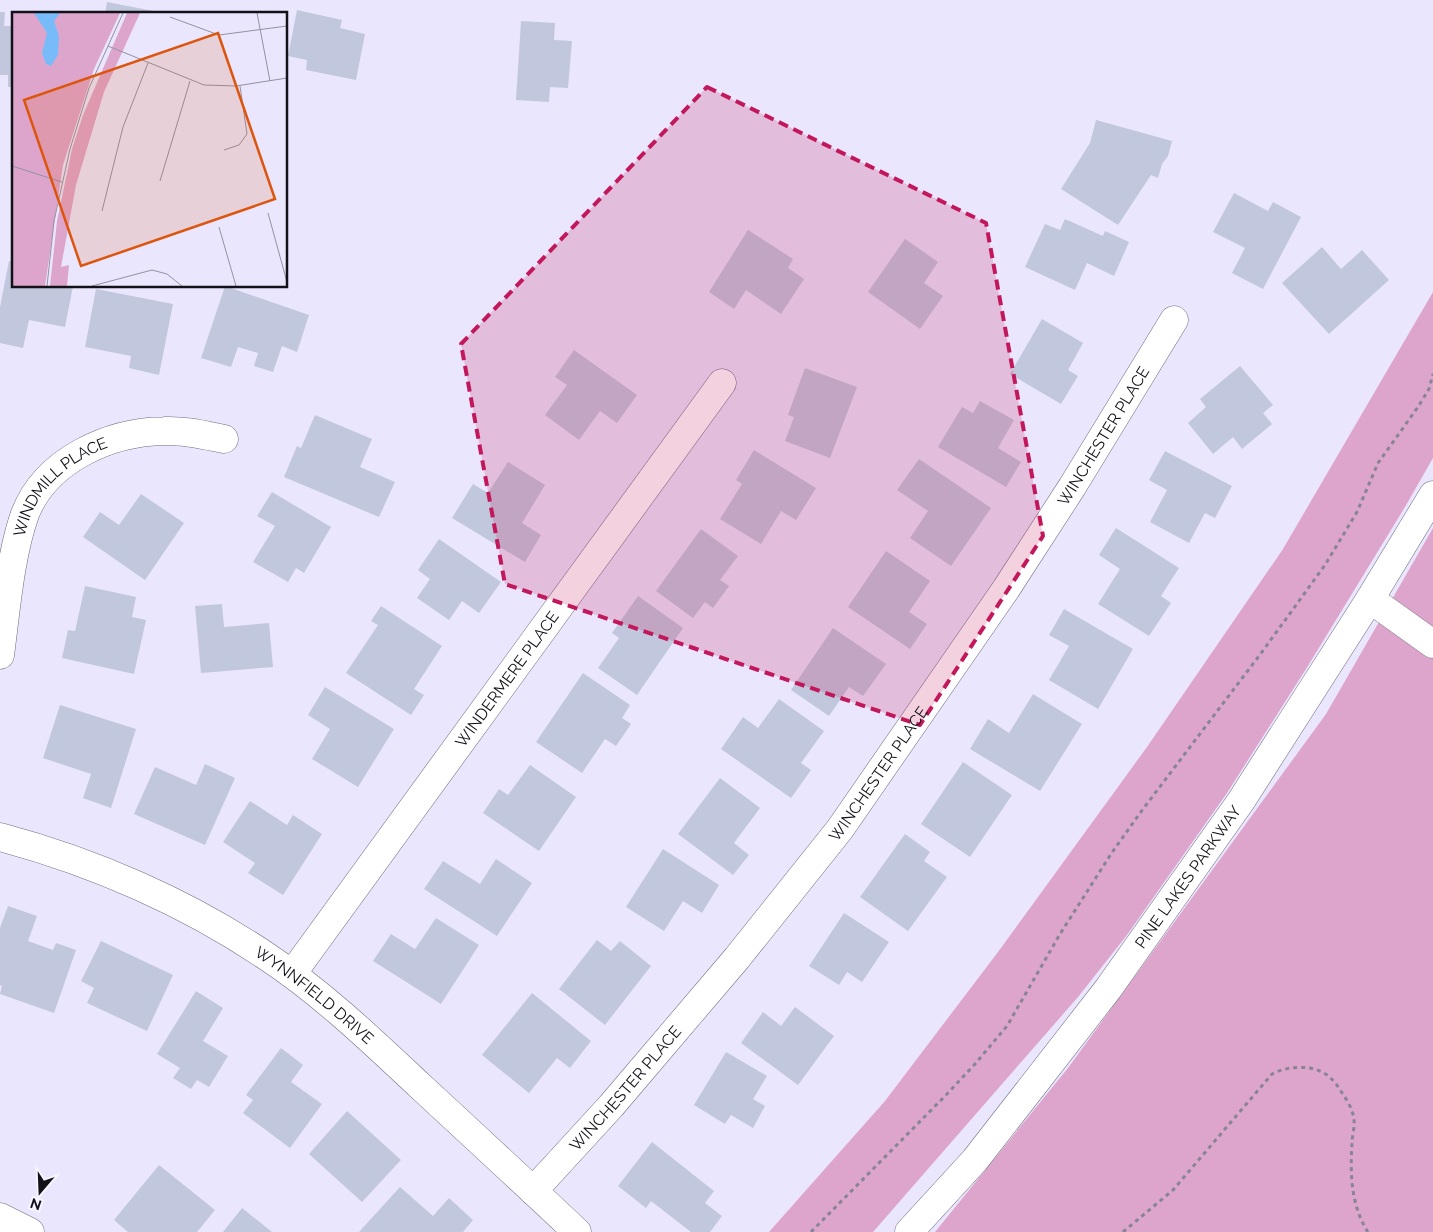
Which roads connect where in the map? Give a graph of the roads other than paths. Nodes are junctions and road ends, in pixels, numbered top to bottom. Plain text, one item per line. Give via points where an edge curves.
1 (1174, 320) dead end
2 (722, 383) dead end
3 (224, 439) dead end
4 (1433, 496) edge
5 (1370, 599) junction
6 (1433, 644) edge
7 (0, 655) edge
8 (0, 837) edge
9 (292, 974) junction
10 (533, 1191) junction
11 (0, 1217) edge
12 (30, 1232) edge
13 (577, 1232) edge
14 (909, 1232) edge

1 - 10 street, WINCHESTER PLACE via 1006,589 840,829 611,1106
2 - 9 street, WINDERMERE PLACE
3 - 7 street, WINDMILL PLACE via 188,432 135,434 88,449 48,477 30,504 19,535
4 - 5 street, PINE LAKES PARKWAY
5 - 6 street
5 - 14 street, PINE LAKES PARKWAY via 1241,801 1108,989 975,1160
8 - 9 street, WYNNFIELD DRIVE via 128,882 236,937
9 - 10 street, WYNNFIELD DRIVE via 365,1035
10 - 13 street, WYNNFIELD DRIVE
11 - 12 street

